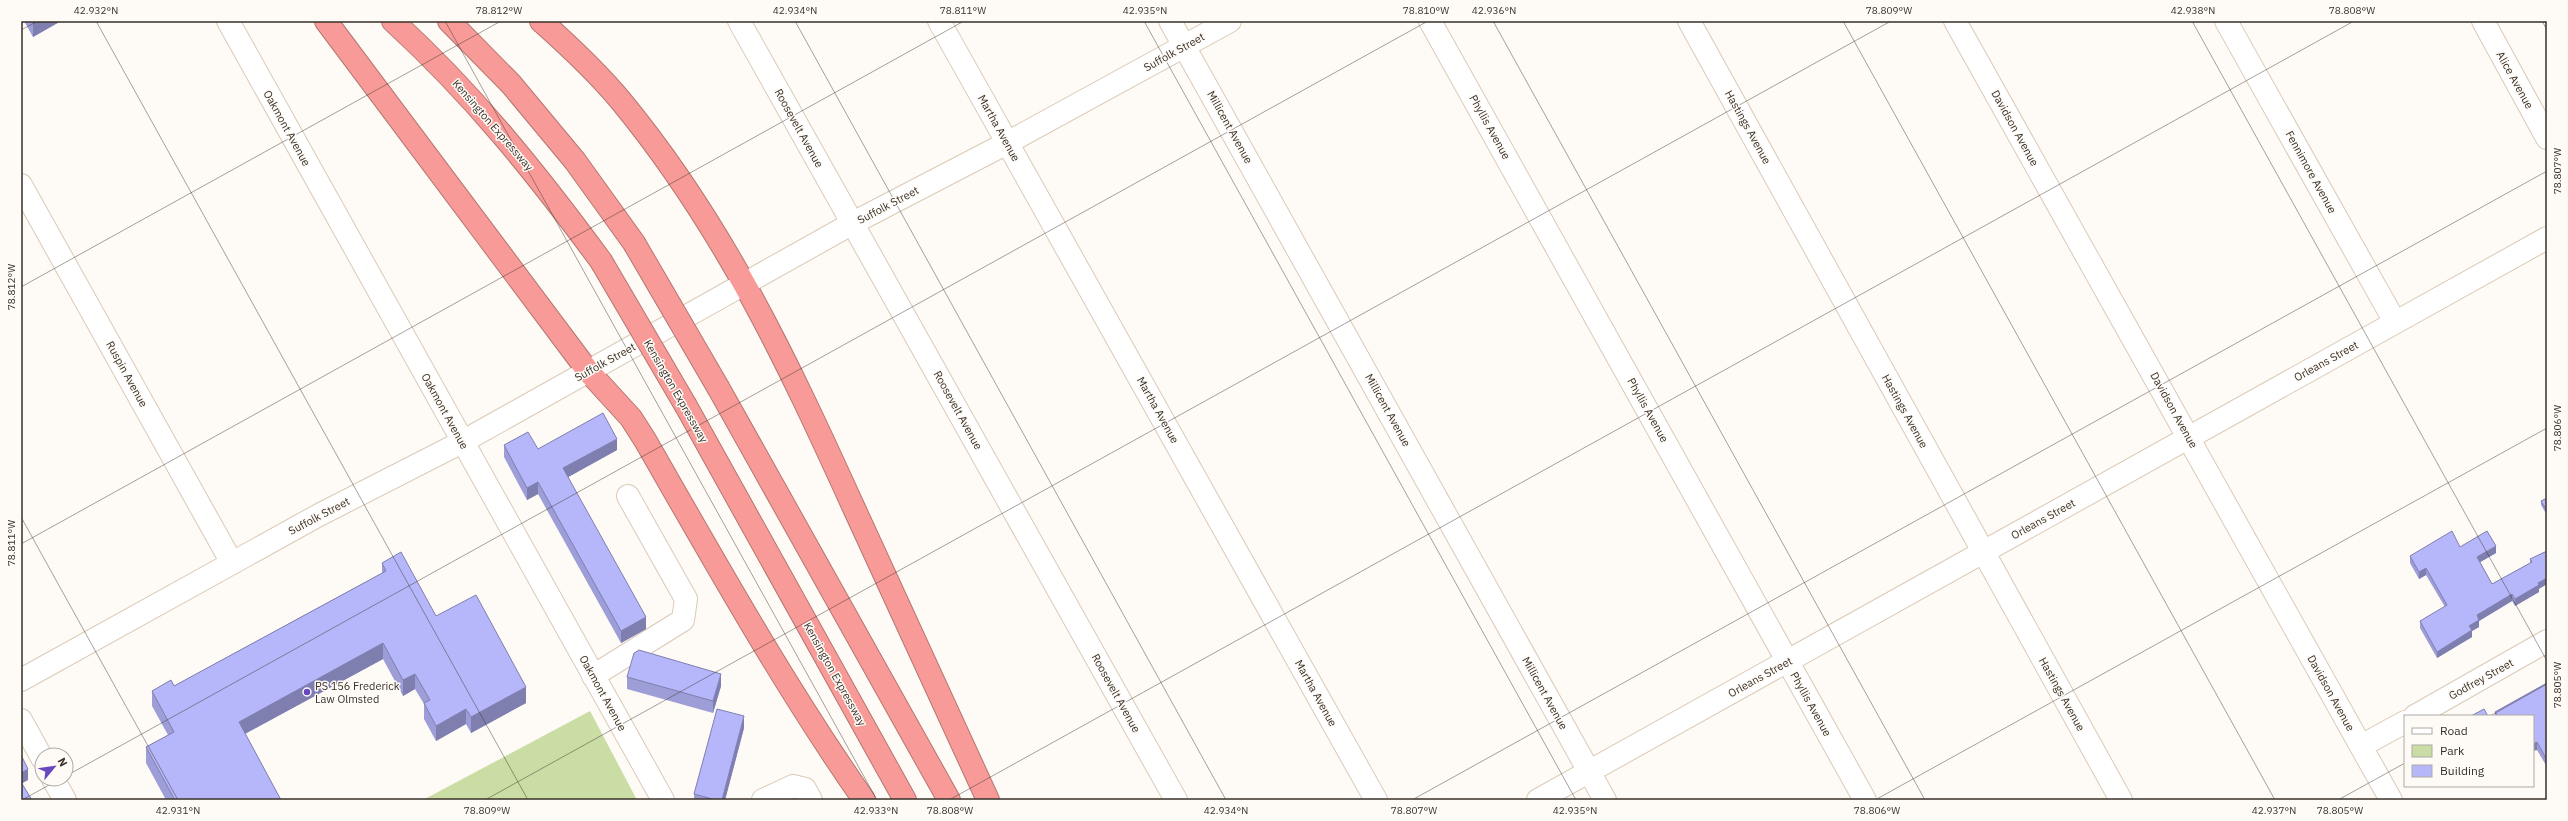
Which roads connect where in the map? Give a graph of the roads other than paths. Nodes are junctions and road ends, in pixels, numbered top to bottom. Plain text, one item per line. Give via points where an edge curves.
1 (228, 21) edge
2 (326, 21) edge
3 (393, 21) edge
4 (449, 21) edge
5 (541, 21) edge
6 (739, 21) edge
7 (939, 21) edge
8 (1170, 21) edge
9 (1230, 21) edge
10 (1430, 21) edge
11 (1689, 21) edge
12 (1955, 21) edge
13 (2226, 21) edge
14 (2483, 21) edge
15 (1184, 46) junction
16 (2547, 138) edge
17 (1007, 143) junction
18 (21, 185) edge
19 (852, 223) junction
20 (2547, 238) edge
21 (745, 283) junction
22 (2395, 322) junction
23 (588, 371) junction
24 (2189, 437) junction
25 (462, 442) junction
26 (628, 496) dead end
27 (1983, 552) junction
28 (232, 563) junction
29 (2547, 642) edge
30 (1788, 661) junction
31 (593, 676) junction
32 (21, 680) edge
33 (2417, 715) edge
34 (21, 720) edge
35 (2404, 723) edge
36 (2361, 746) junction
37 (36, 747) edge
38 (1589, 772) junction
39 (58, 787) edge
40 (65, 800) edge
41 (662, 800) edge
42 (763, 800) edge
43 (811, 800) edge
44 (864, 800) edge
45 (905, 800) edge
46 (949, 800) edge
47 (988, 800) edge
48 (1176, 800) edge
49 (1376, 800) edge
50 (1538, 800) edge
51 (1604, 800) edge
52 (1865, 800) edge
53 (2121, 800) edge
54 (2391, 800) edge

1 - 25 street, Oakmont Avenue
2 - 23 highway
3 - 45 highway, Kensington Expressway, bridge via 428,53 485,113 530,166 601,261 686,406
4 - 46 highway, bridge via 511,84 575,161 634,243 719,389
5 - 21 highway via 576,54 638,123 713,228
6 - 19 street, Roosevelt Avenue
7 - 17 street, Martha Avenue
8 - 15 street, Millicent Avenue
9 - 15 street, Suffolk Street
10 - 30 street, Phyllis Avenue
11 - 27 street, Hastings Avenue
12 - 24 street, Davidson Avenue
13 - 22 street, Fennimore Avenue
14 - 16 street, Alice Avenue
15 - 17 street, Suffolk Street
15 - 38 street, Millicent Avenue
17 - 19 street, Suffolk Street
17 - 49 street, Martha Avenue
18 - 28 street, Ruspin Avenue
19 - 21 street, Suffolk Street
19 - 48 street, Roosevelt Avenue
20 - 22 street, Orleans Street
21 - 23 street, Suffolk Street
21 - 47 highway via 804,397
22 - 24 street, Orleans Street
23 - 25 street, Suffolk Street
23 - 44 highway via 631,418 646,440 765,650
24 - 27 street, Orleans Street
24 - 36 street, Davidson Avenue
25 - 28 street, Suffolk Street
25 - 31 street, Oakmont Avenue
26 - 31 street via 686,599 683,620
27 - 30 street, Orleans Street
27 - 53 street, Hastings Avenue
28 - 32 street, Suffolk Street
29 - 33 street, Godfrey Street
30 - 38 street, Orleans Street
30 - 52 street, Phyllis Avenue
31 - 41 street, Oakmont Avenue
34 - 37 street
35 - 36 street
36 - 54 street, Davidson Avenue
38 - 50 street, Orleans Street
38 - 51 street, Millicent Avenue
39 - 40 street
42 - 43 street via 793,786 804,789

